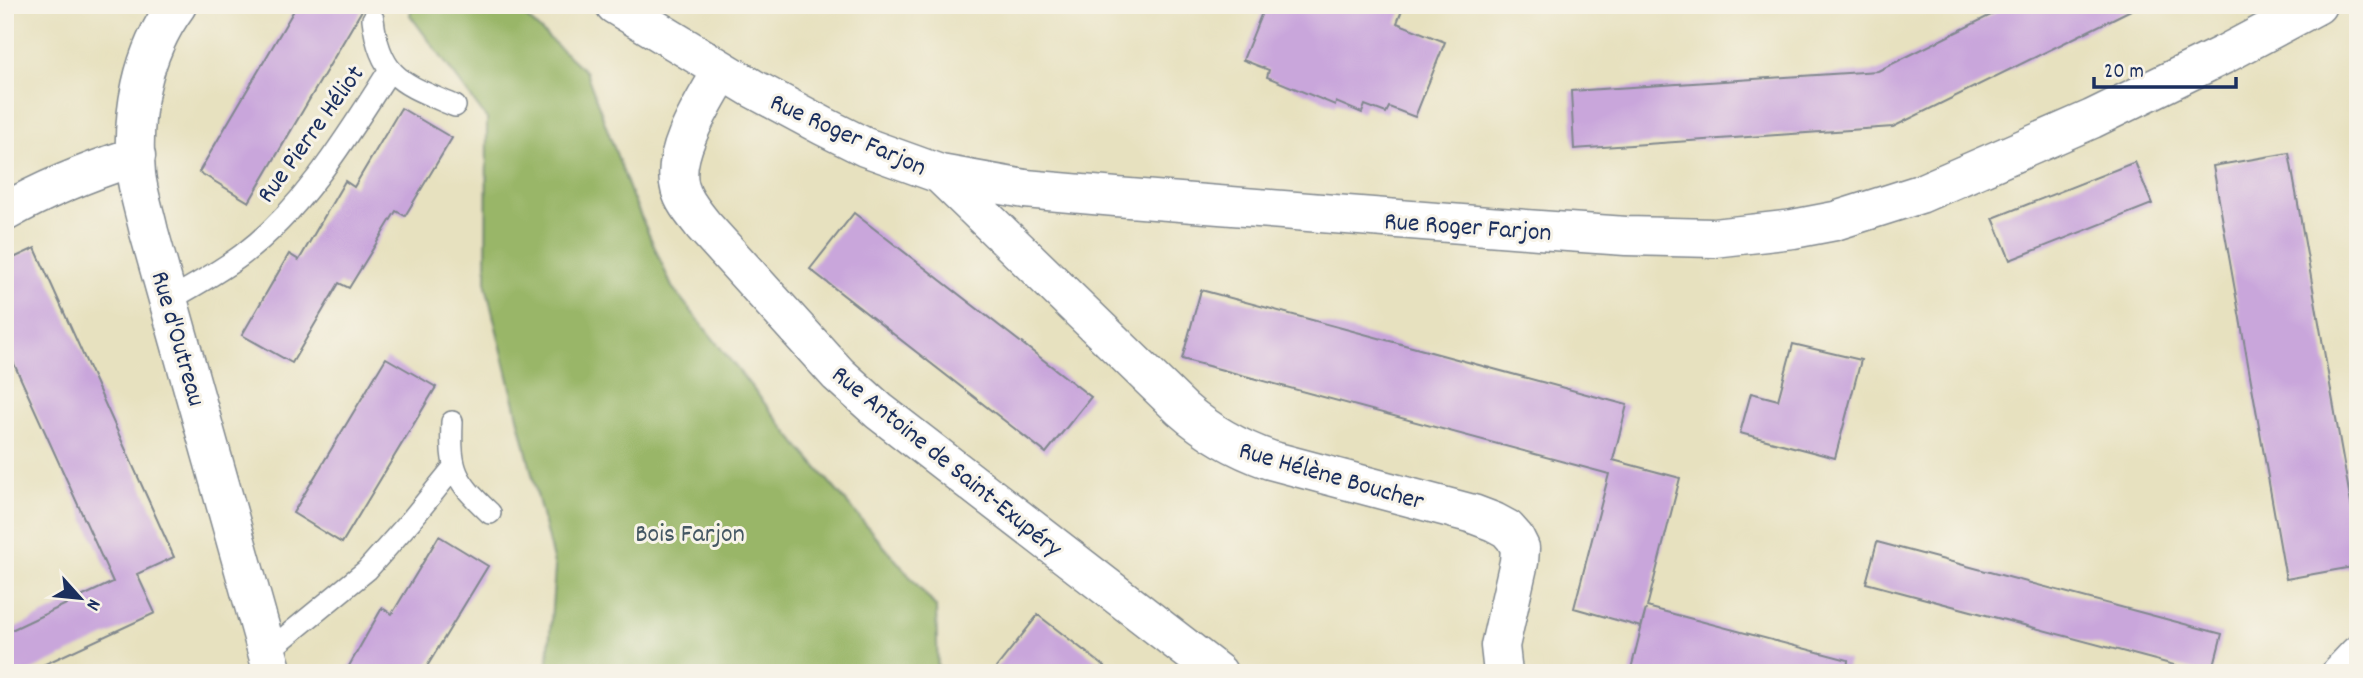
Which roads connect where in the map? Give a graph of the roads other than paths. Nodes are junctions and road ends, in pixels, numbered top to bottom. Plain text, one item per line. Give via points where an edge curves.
1 (177, 5) edge
2 (615, 5) edge
3 (2317, 5) edge
4 (373, 19) dead end
5 (389, 71) junction
6 (722, 71) junction
7 (455, 106) dead end
8 (136, 156) junction
9 (940, 174) junction
10 (5, 212) edge
11 (169, 300) junction
12 (452, 422) dead end
13 (454, 467) junction
14 (490, 513) dead end
15 (2358, 655) edge
16 (270, 662) edge
17 (1218, 673) edge
18 (1503, 673) edge
19 (2341, 673) edge

1 - 8 street, Rue d'Outreau via 161,30 141,82
2 - 6 street, Rue Roger Farjon
3 - 9 street, Rue Roger Farjon via 2092,119 1920,194 1835,221 1752,234 1674,238 1499,227 1058,192
4 - 5 lane, Rue Pierre Héliot
5 - 7 lane, Rue Pierre Héliot
5 - 11 lane, Rue Pierre Héliot via 289,212 244,254
6 - 9 street, Rue Roger Farjon via 822,127
6 - 17 street, Rue Antoine de Saint-Exupéry via 682,150 677,171 686,204 703,225 838,374 879,411
8 - 10 street via 84,173
8 - 11 street, Rue d'Outreau via 139,192
9 - 18 street, Rue Hélène Boucher via 1182,409 1220,439 1270,460 1473,514 1507,529 1520,548 1520,562 1500,646
11 - 16 street, Rue d'Outreau
12 - 13 lane
13 - 14 lane via 462,486
13 - 16 lane via 367,570
15 - 19 street

